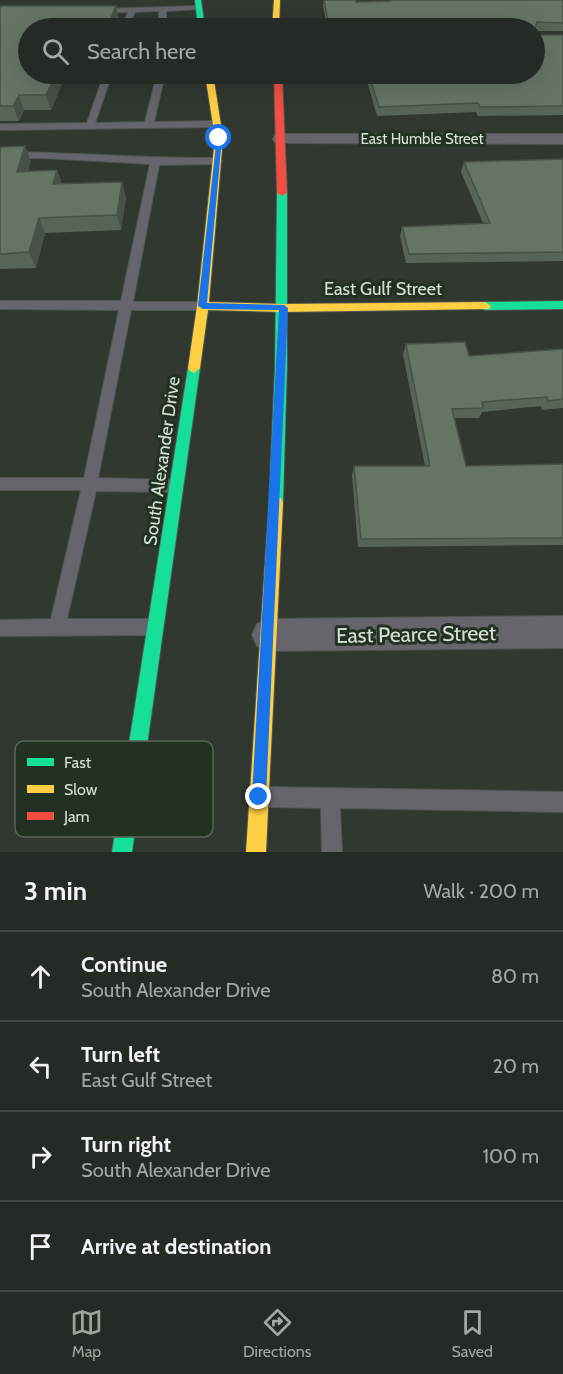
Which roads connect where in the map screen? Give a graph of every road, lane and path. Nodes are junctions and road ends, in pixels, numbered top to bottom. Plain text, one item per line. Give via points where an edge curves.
1 (277, 0) edge
2 (198, 4) edge
3 (162, 10) junction
4 (88, 11) edge
5 (132, 11) junction
6 (129, 18) edge
7 (162, 18) edge
8 (276, 18) edge
9 (105, 84) edge
10 (159, 84) edge
11 (211, 84) edge
12 (278, 84) edge
13 (217, 124) junction
14 (149, 125) junction
15 (90, 126) junction
16 (0, 127) edge
17 (563, 139) edge
18 (281, 140) junction
19 (0, 155) edge
20 (218, 161) junction
21 (155, 162) junction
22 (0, 305) edge
23 (126, 305) junction
24 (563, 305) edge
25 (203, 306) junction
26 (284, 308) junction
27 (0, 484) edge
28 (90, 484) junction
29 (176, 486) junction
30 (155, 627) junction
31 (0, 628) edge
32 (57, 628) junction
33 (563, 632) edge
34 (268, 636) junction
35 (138, 741) edge
36 (259, 797) junction
37 (330, 798) junction
38 (563, 802) edge
39 (124, 837) edge
40 (122, 852) edge
41 (256, 852) edge
42 (332, 852) edge

1 - 8 main road
2 - 3 lane
3 - 5 lane
3 - 7 lane
4 - 5 lane
5 - 6 lane
9 - 15 lane
10 - 14 lane
11 - 13 main road, South Alexander Drive
12 - 18 main road
13 - 14 lane
13 - 20 main road, South Alexander Drive
14 - 15 lane
15 - 16 lane
17 - 18 street, East Humble Street
18 - 26 main road
19 - 21 lane
20 - 21 lane
20 - 25 main road, South Alexander Drive
21 - 23 lane
22 - 23 lane
23 - 25 lane
23 - 28 lane
24 - 26 main road, East Gulf Street
25 - 26 main road, East Gulf Street
25 - 29 main road, South Alexander Drive
26 - 34 main road
27 - 28 lane
28 - 29 lane
28 - 32 lane
29 - 30 main road, South Alexander Drive
30 - 32 lane
30 - 35 main road, South Alexander Drive
31 - 32 lane
33 - 34 street, East Pearce Street
34 - 36 main road
36 - 37 lane
36 - 41 main road
37 - 38 lane
37 - 42 lane
39 - 40 main road, South Alexander Drive

